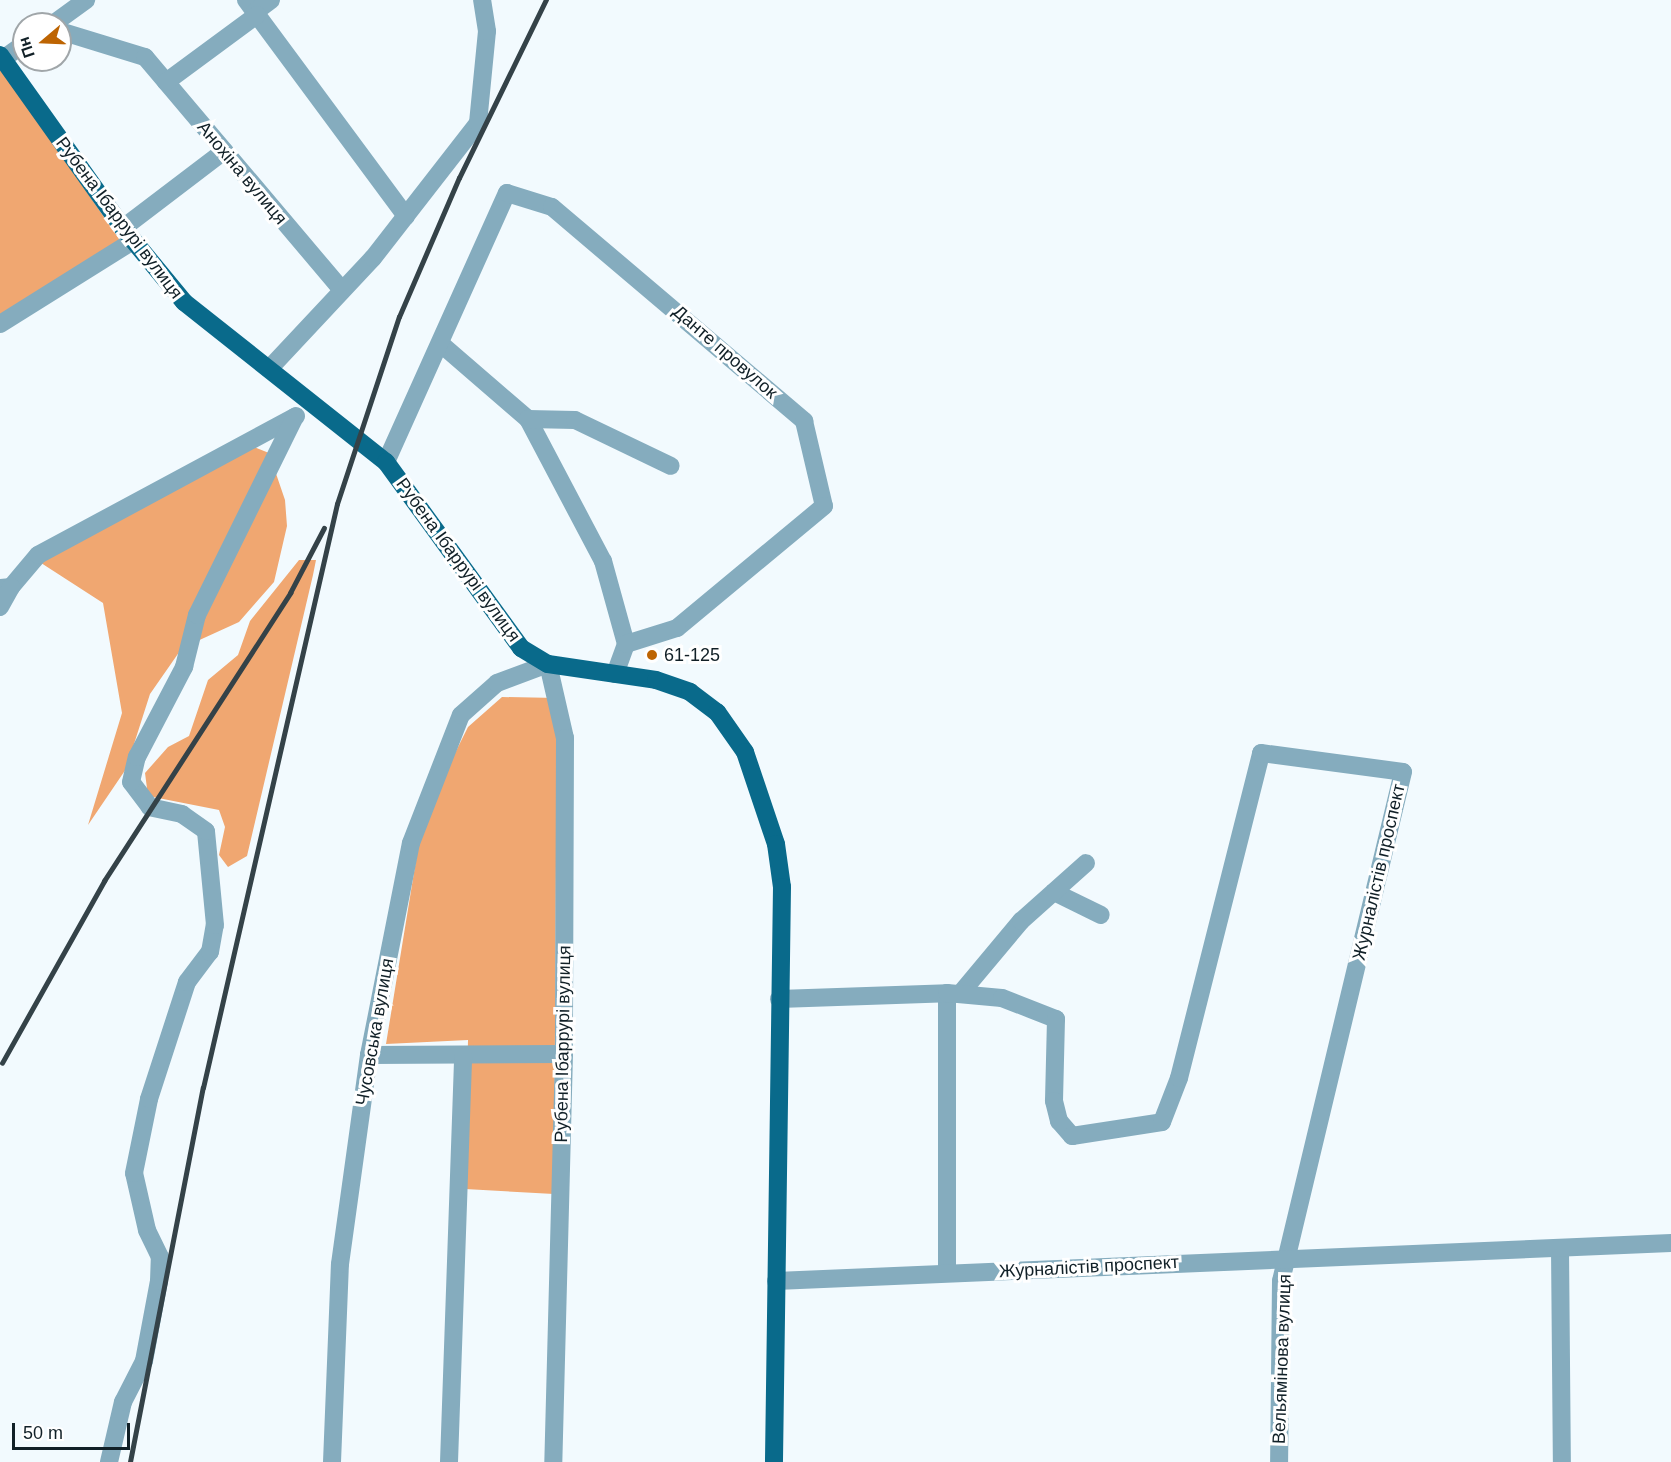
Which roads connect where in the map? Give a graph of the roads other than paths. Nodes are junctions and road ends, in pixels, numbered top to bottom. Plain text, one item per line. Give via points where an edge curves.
1 (86, 0) edge
2 (271, 0) edge
3 (482, 0) edge
4 (252, 9) edge
5 (69, 12) edge
6 (72, 36) edge
7 (2, 57) edge
8 (166, 82) junction
9 (224, 151) junction
10 (406, 216) junction
11 (128, 235) junction
12 (340, 288) junction
13 (0, 324) edge
14 (441, 344) junction
15 (269, 369) junction
16 (314, 404) junction
17 (295, 417) junction
18 (528, 419) junction
19 (386, 462) junction
20 (671, 465) dead end
21 (6, 588) edge
22 (0, 607) edge
23 (626, 644) junction
24 (548, 664) junction
25 (615, 674) junction
26 (1086, 863) dead end
27 (1054, 892) junction
28 (1101, 915) dead end
29 (953, 994) junction
30 (779, 999) junction
31 (564, 1054) junction
32 (369, 1055) junction
33 (463, 1057) junction
34 (1671, 1243) edge
35 (1560, 1248) junction
36 (1287, 1257) junction
37 (947, 1273) junction
38 (776, 1281) junction
39 (109, 1462) edge
40 (332, 1462) edge
41 (448, 1462) edge
42 (553, 1462) edge
43 (774, 1462) edge
44 (1279, 1462) edge
45 (1562, 1462) edge

1 - 5 street
2 - 4 street
3 - 10 street via 487,31 478,123
4 - 8 street
4 - 10 street
6 - 8 street, Анохіна вулиця via 144,57
7 - 11 main road, Рубена Ібаррурі вулиця
8 - 9 street, Анохіна вулиця
9 - 11 street
9 - 12 street, Анохіна вулиця
10 - 12 street
11 - 13 street
11 - 15 main road, Рубена Ібаррурі вулиця via 184,302
12 - 15 street
14 - 18 street
14 - 19 street, Данте провулок
14 - 23 street, Данте провулок via 507,193 552,207 804,421 824,506 677,628
15 - 16 main road, Рубена Ібаррурі вулиця
16 - 17 street
16 - 19 main road, Рубена Ібаррурі вулиця
17 - 21 street via 38,555
17 - 39 street via 197,615 184,667 137,757 131,782 150,807 182,814 206,831 215,925 210,952 187,982 149,1099 134,1173 147,1230 160,1257 159,1281 144,1361 123,1402
18 - 20 street via 575,420
18 - 23 street via 603,561
19 - 24 main road, Рубена Ібаррурі вулиця via 521,648
21 - 22 street
23 - 25 street
24 - 25 main road
24 - 31 street, Рубена Ібаррурі вулиця via 565,738
24 - 32 street, Чусовська вулиця via 497,683 461,715 411,843
25 - 30 main road via 690,692 717,712 745,752 776,844 782,886
26 - 27 street
27 - 28 street
27 - 29 street
29 - 30 street, Журналістів проспект
29 - 36 street, Журналістів проспект via 1002,998 1056,1019 1054,1101 1059,1121 1072,1136 1162,1122 1179,1078 1261,753 1403,772
29 - 37 street
30 - 38 main road
31 - 33 street
31 - 42 street, Рубена Ібаррурі вулиця
32 - 33 street
32 - 40 street, Чусовська вулиця via 340,1264
33 - 41 street
34 - 35 street
35 - 36 street
35 - 45 street
36 - 37 street, Журналістів проспект
36 - 44 street, Вельямінова вулиця via 1281,1281
37 - 38 street, Журналістів проспект
38 - 43 main road

